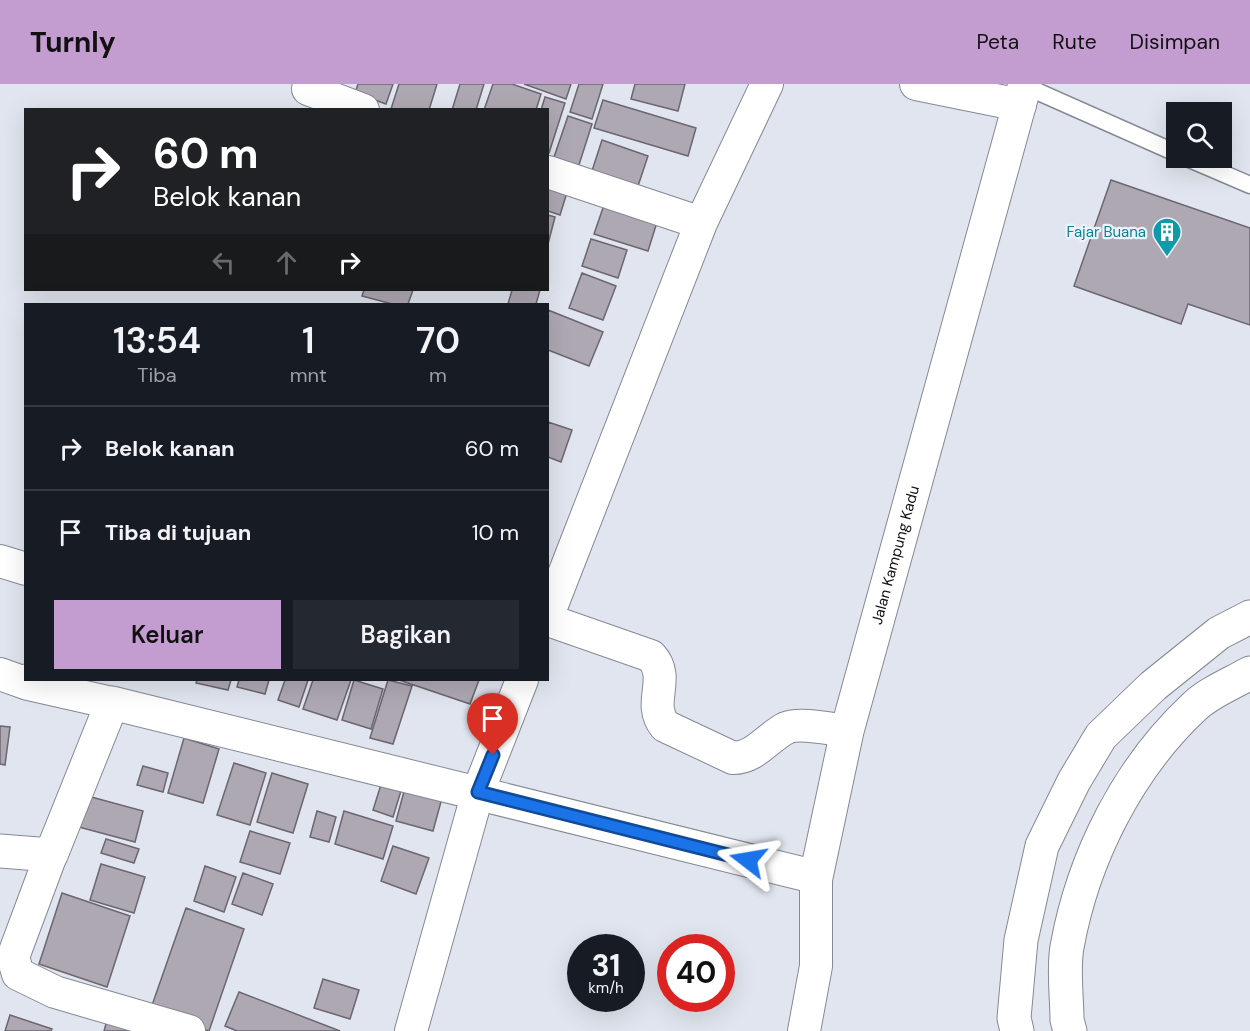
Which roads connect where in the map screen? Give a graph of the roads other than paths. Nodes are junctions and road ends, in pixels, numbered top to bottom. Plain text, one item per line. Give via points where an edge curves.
1 (767, 84) edge
2 (916, 84) edge
3 (308, 89) dead end
4 (1023, 92) edge
5 (358, 108) edge
6 (1166, 149) edge
7 (1210, 168) edge
8 (549, 172) edge
9 (1250, 185) edge
10 (701, 223) junction
11 (0, 561) edge
12 (24, 568) edge
13 (549, 612) edge
14 (1250, 617) edge
15 (549, 620) edge
16 (1250, 673) edge
17 (27, 681) edge
18 (522, 681) edge
19 (112, 703) junction
20 (847, 731) junction
21 (478, 792) junction
22 (0, 850) edge
23 (51, 855) junction
24 (816, 877) junction
25 (189, 1031) edge
26 (411, 1031) edge
27 (804, 1031) edge
28 (1017, 1031) edge
29 (1070, 1031) edge

1 - 10 street
2 - 4 street
3 - 5 street
4 - 6 lane
4 - 20 main road, Jalan Kampung Kadu
7 - 9 lane
8 - 10 street
10 - 13 street
11 - 12 street
14 - 28 main road via 1219,633 1153,686 1101,736 1074,781 1042,846 1021,940 1014,1018
15 - 20 street via 651,656 659,665 656,706 665,726 733,758 744,758 786,728 800,724
16 - 29 main road via 1197,705 1143,763 1108,824 1083,884 1066,949
17 - 19 street
18 - 21 street
19 - 21 main road
19 - 23 main road
20 - 24 main road, Jalan Kampung Kadu
21 - 24 main road
21 - 26 street
22 - 23 main road
23 - 25 street via 13,957 18,974 55,992
24 - 27 street, Jalan Kampung Kadu via 816,966

